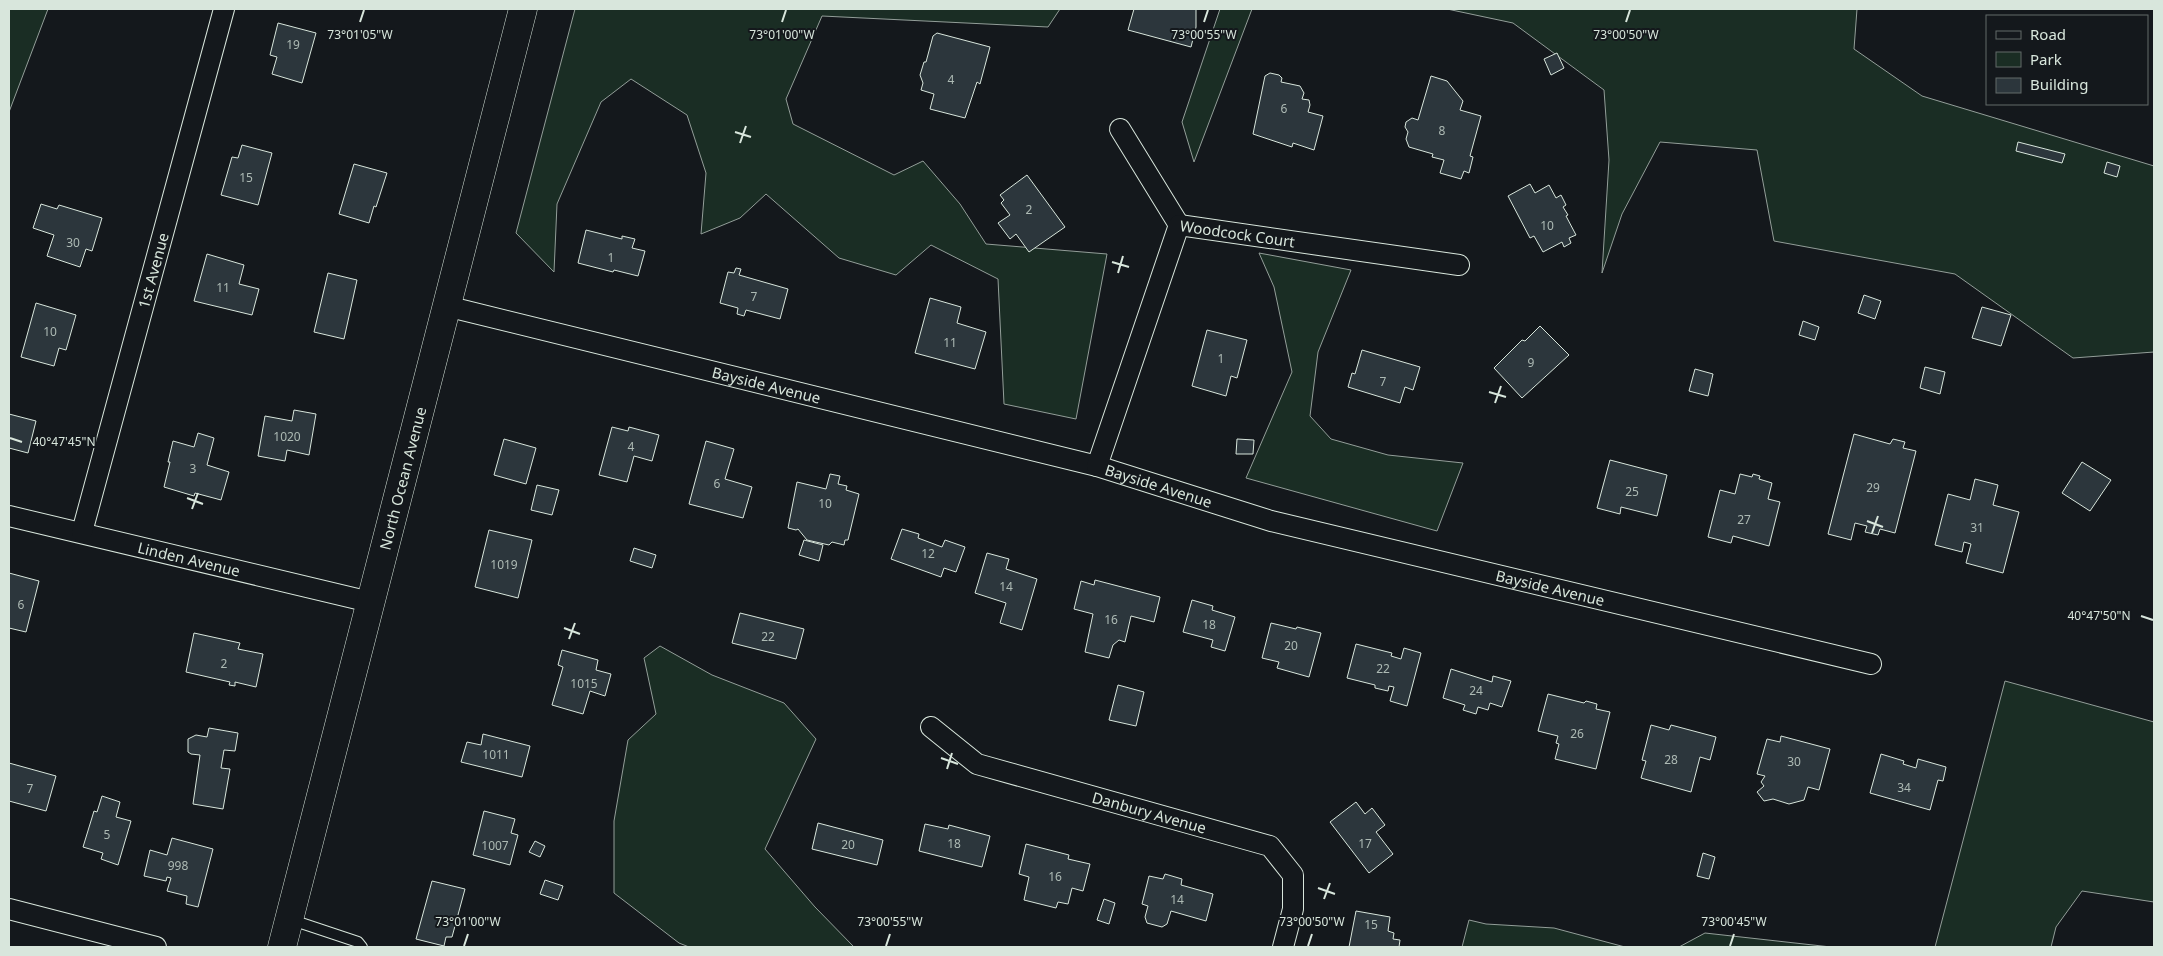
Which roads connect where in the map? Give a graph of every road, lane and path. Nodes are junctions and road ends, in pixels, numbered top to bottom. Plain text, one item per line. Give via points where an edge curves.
1 (224, 9) edge
2 (523, 9) edge
3 (1120, 129) dead end
4 (1179, 225) junction
5 (1459, 265) dead end
6 (446, 306) junction
7 (1097, 466) junction
8 (9, 516) edge
9 (82, 532) junction
10 (370, 602) junction
11 (1871, 664) dead end
12 (931, 727) dead end
13 (9, 909) edge
14 (289, 919) junction
15 (156, 947) edge
16 (282, 947) edge
17 (362, 947) edge
18 (1283, 947) edge

1 - 9 street, 1st Avenue
2 - 6 main road, North Ocean Avenue
3 - 4 street
4 - 5 street, Woodcock Court
4 - 7 street, Woodcock Court
6 - 7 street, Bayside Avenue
6 - 10 main road, North Ocean Avenue
7 - 11 street, Bayside Avenue via 1271,521
8 - 9 street, Linden Avenue
9 - 10 street, Linden Avenue
10 - 14 main road, North Ocean Avenue
12 - 18 street, Danbury Avenue via 977,764 1270,846 1293,875 1294,909
13 - 15 street
14 - 16 main road, North Ocean Avenue
14 - 17 lane via 358,942

